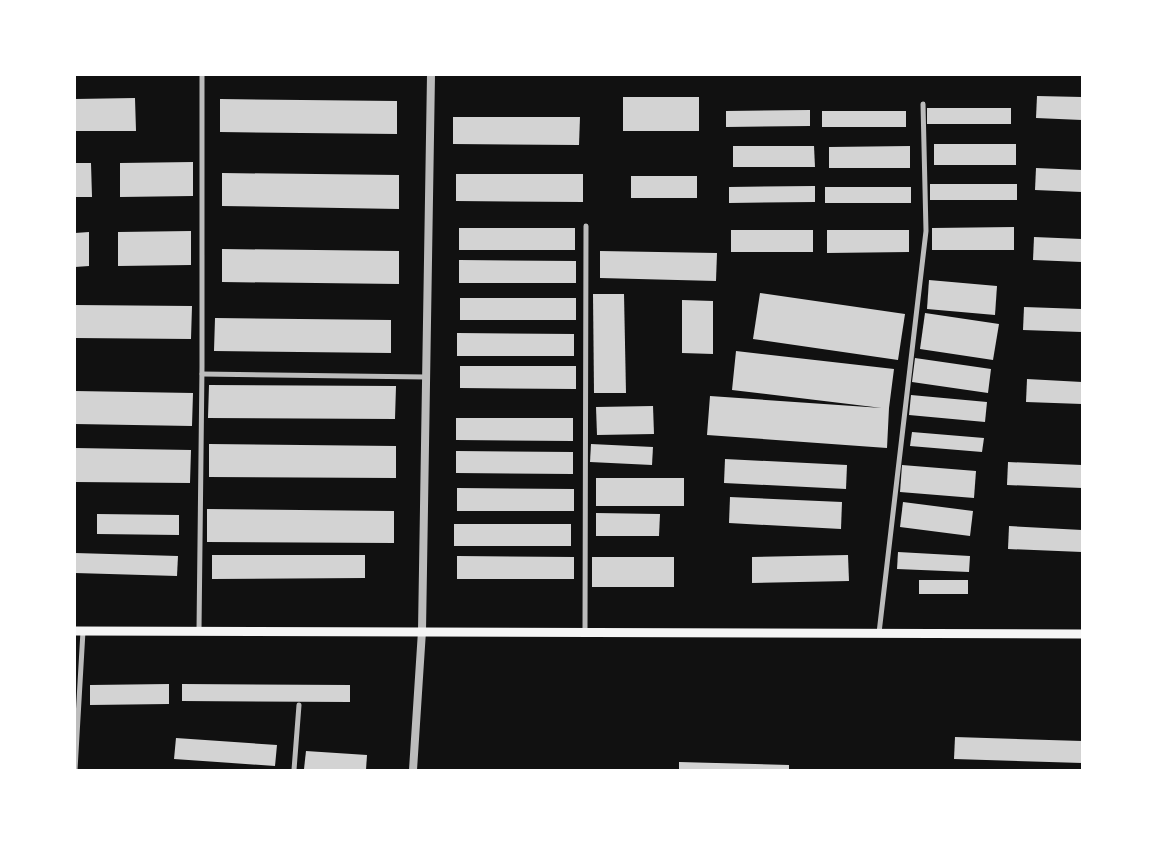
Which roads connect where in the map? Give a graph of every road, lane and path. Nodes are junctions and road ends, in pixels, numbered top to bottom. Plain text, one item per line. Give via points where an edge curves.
1 (202, 75) edge
2 (431, 75) edge
3 (923, 104) dead end
4 (586, 226) dead end
5 (202, 374) junction
6 (426, 377) junction
7 (79, 631) edge
8 (199, 631) junction
9 (422, 631) junction
10 (585, 632) junction
11 (879, 633) junction
12 (1082, 634) edge
13 (299, 705) dead end
14 (75, 770) edge
15 (294, 770) edge
16 (413, 770) edge

1 - 5 street
2 - 6 street
3 - 11 street via 926,231
4 - 10 street
5 - 6 street
5 - 8 street
6 - 9 street
7 - 8 main road
7 - 14 street
8 - 9 main road
9 - 10 main road
9 - 16 street
10 - 11 main road
11 - 12 main road
13 - 15 street

